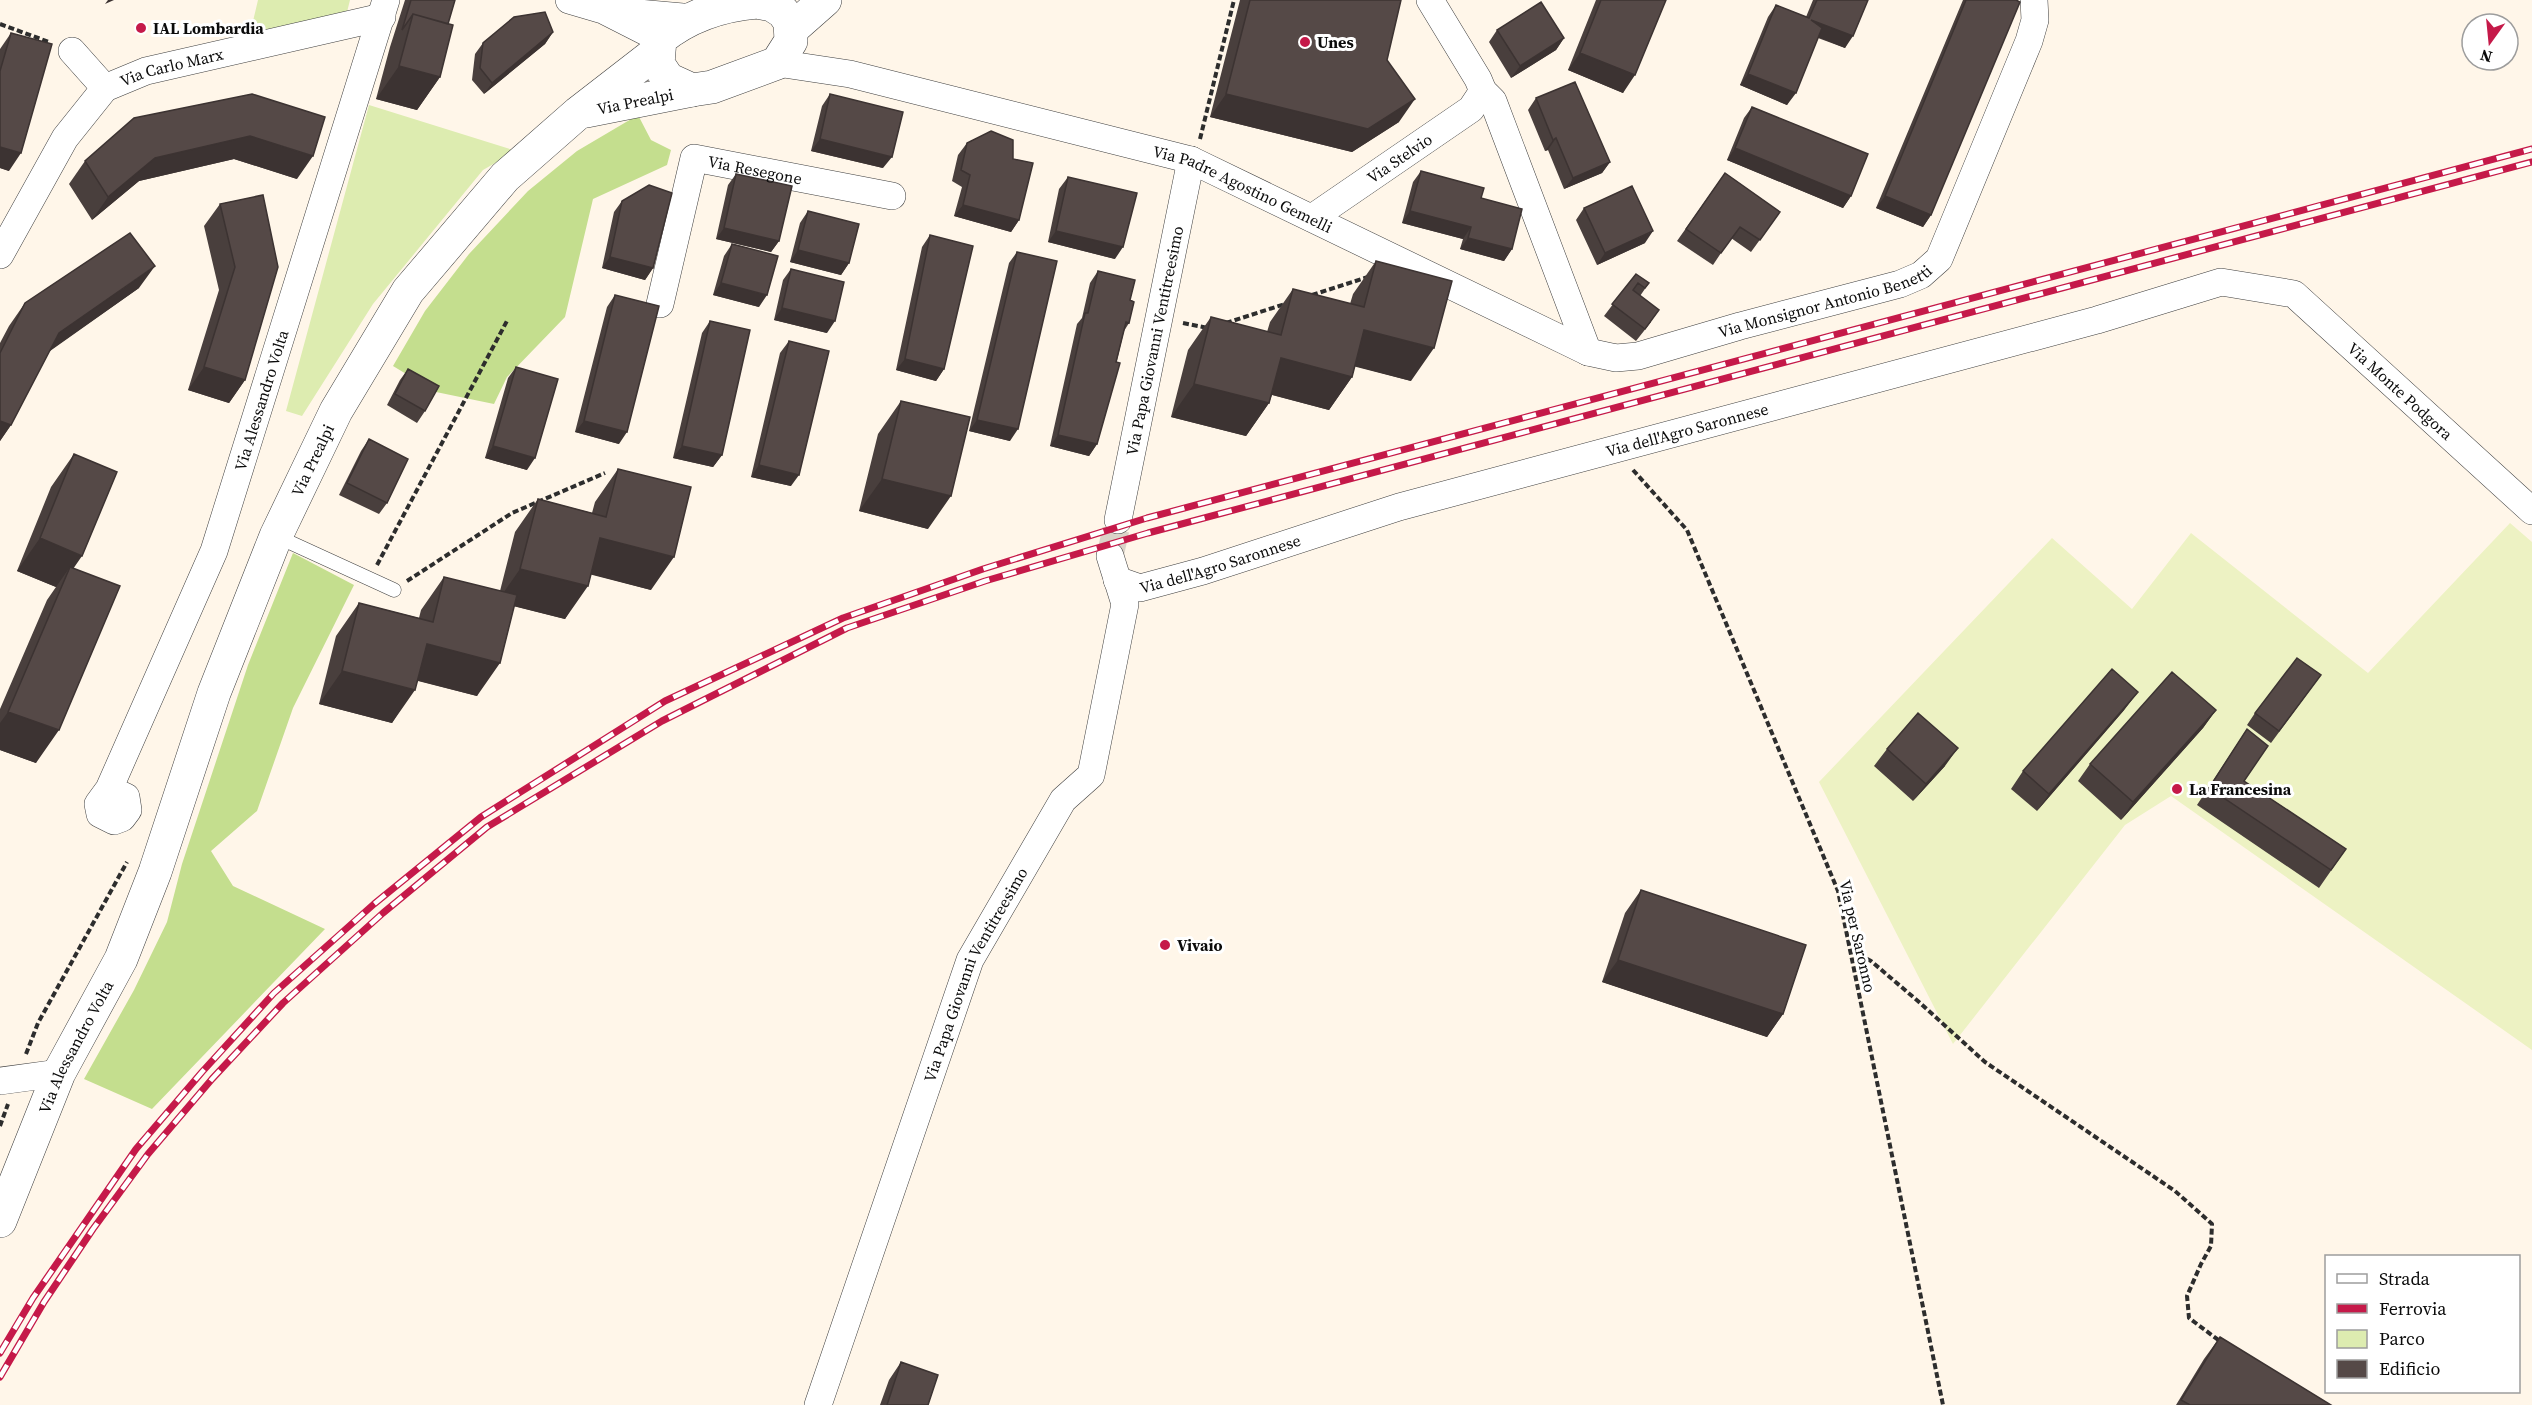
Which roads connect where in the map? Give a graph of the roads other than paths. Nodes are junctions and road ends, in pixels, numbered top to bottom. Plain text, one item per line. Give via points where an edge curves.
1 (569, 0) edge
2 (825, 0) edge
3 (1430, 0) edge
4 (2034, 0) edge
5 (759, 1) edge
6 (384, 9) edge
7 (603, 10) junction
8 (694, 18) junction
9 (659, 45) junction
10 (786, 45) junction
11 (72, 51) dead end
12 (105, 88) junction
13 (692, 90) junction
14 (1483, 91) junction
15 (578, 113) junction
16 (1193, 161) junction
17 (892, 196) dead end
18 (1312, 218) junction
19 (0, 255) edge
20 (2261, 289) joint
21 (660, 304) edge
22 (1588, 352) junction
23 (1616, 358) joint
24 (2532, 511) edge
25 (1118, 520) tunnel mouth
26 (276, 536) junction
27 (1114, 568) joint
28 (394, 590) road end
29 (109, 789) dead end
30 (143, 863) joint
31 (59, 1073) junction
32 (8, 1080) edge
33 (0, 1221) edge
34 (818, 1405) edge

1 - 7 street
2 - 10 street
3 - 14 street
4 - 23 street, Via Monsignor Antonio Benetti via 2035,20 2029,41 1939,260 1921,275 1900,284 1638,356
5 - 8 street, Via Prealpi via 735,4
5 - 10 street via 783,12 790,21
6 - 12 street, Via Carlo Marx via 146,71
6 - 29 street, Via Alessandro Volta via 214,551
7 - 8 street
7 - 9 street
8 - 9 street, Via Prealpi via 677,25
9 - 13 street via 658,64 668,79
9 - 15 street, Via Prealpi
10 - 13 street, Via Prealpi via 712,87
10 - 16 street, Via Padre Agostino Gemelli via 850,74
11 - 12 street, Via Carlo Marx
12 - 19 street, Via Carlo Marx via 65,138
13 - 15 street, Via Prealpi
14 - 18 street, Via Stelvio via 1471,109
14 - 22 street via 1493,101
15 - 26 street, Via Prealpi via 505,177 408,291 336,411
16 - 18 street, Via Padre Agostino Gemelli
16 - 25 street, Via Papa Giovanni Ventitreesimo
17 - 21 street, Via Resegone via 694,158
18 - 22 street, Via Padre Agostino Gemelli
20 - 24 street, Via Monte Podgora via 2294,294
20 - 27 street, Via dell'Agro Saronnese via 2221,282 2097,320 1399,507 1140,588
22 - 23 street, Via Padre Agostino Gemelli
26 - 28 lane
26 - 30 street, Via Prealpi
27 - 34 street, Via Papa Giovanni Ventitreesimo via 1125,604 1092,775 1063,800 970,960
30 - 31 street, Via Alessandro Volta via 121,959
31 - 32 street
31 - 33 street, Via Alessandro Volta

